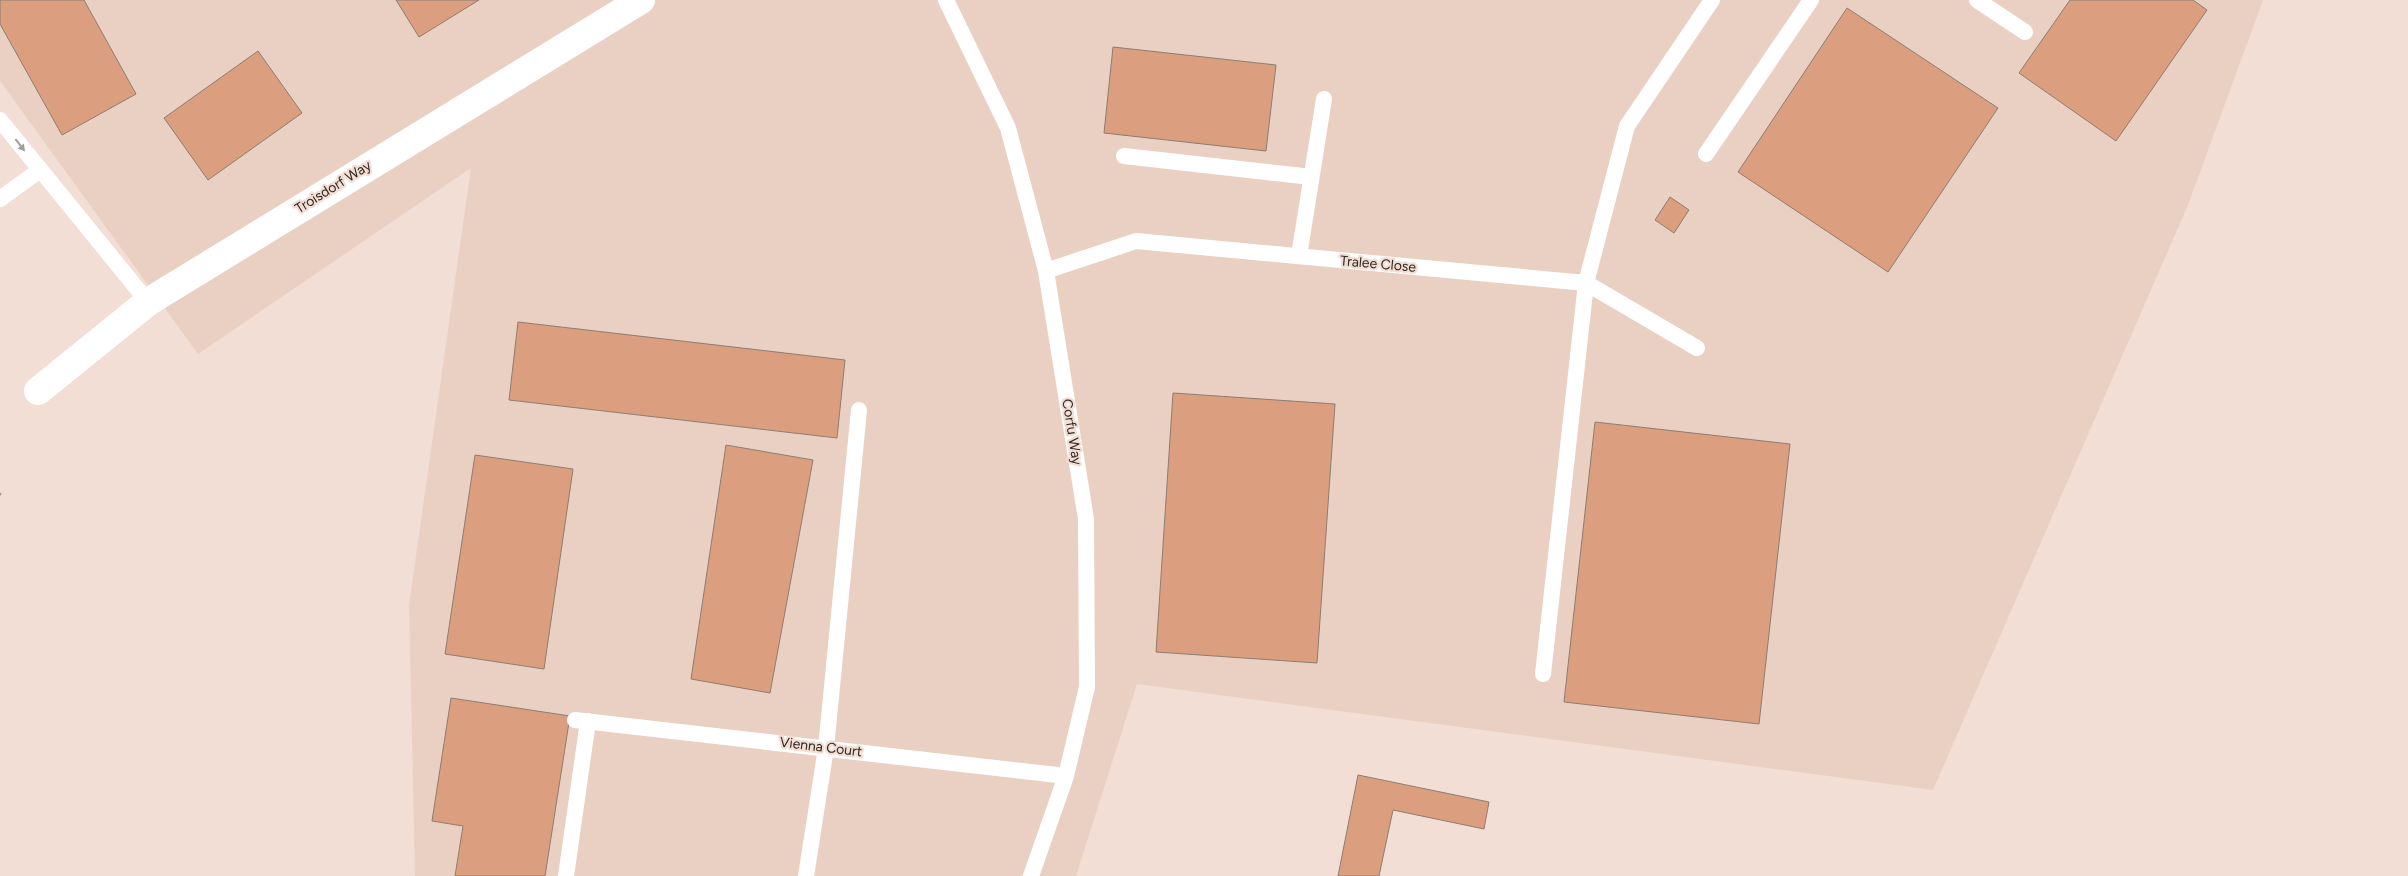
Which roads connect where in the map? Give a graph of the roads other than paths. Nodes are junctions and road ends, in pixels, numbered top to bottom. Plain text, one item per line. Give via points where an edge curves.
1 (641, 0) edge
2 (946, 0) edge
3 (1712, 0) edge
4 (1811, 0) edge
5 (1977, 0) edge
6 (2025, 32) dead end
7 (1324, 99) dead end
8 (0, 120) edge
9 (1706, 154) dead end
10 (1124, 156) dead end
11 (40, 170) junction
12 (1312, 177) junction
13 (0, 199) edge
14 (1299, 256) junction
15 (1046, 271) junction
16 (1586, 283) junction
17 (148, 302) junction
18 (1697, 348) dead end
19 (38, 391) dead end
20 (859, 410) dead end
21 (1542, 674) dead end
22 (826, 748) junction
23 (1066, 776) junction
24 (566, 876) edge
25 (806, 876) edge
26 (1031, 876) edge

1 - 17 street, Troisdorf Way
2 - 15 lane, Corfu Way via 1008,128
3 - 16 lane via 1627,126
4 - 9 lane
5 - 6 lane
7 - 12 lane
8 -> 11 lane
10 - 12 lane
11 - 13 lane
11 - 17 lane
12 - 14 lane
14 - 15 lane, Tralee Close via 1136,241
14 - 16 lane, Tralee Close
15 - 23 lane, Corfu Way via 1086,519 1088,687
16 - 18 lane, Tralee Close
16 - 21 lane
17 - 19 street, Troisdorf Way
20 - 22 lane
22 - 23 lane, Vienna Court
22 - 24 lane, Vienna Court via 581,721
22 - 25 lane
23 - 26 lane, Corfu Way

